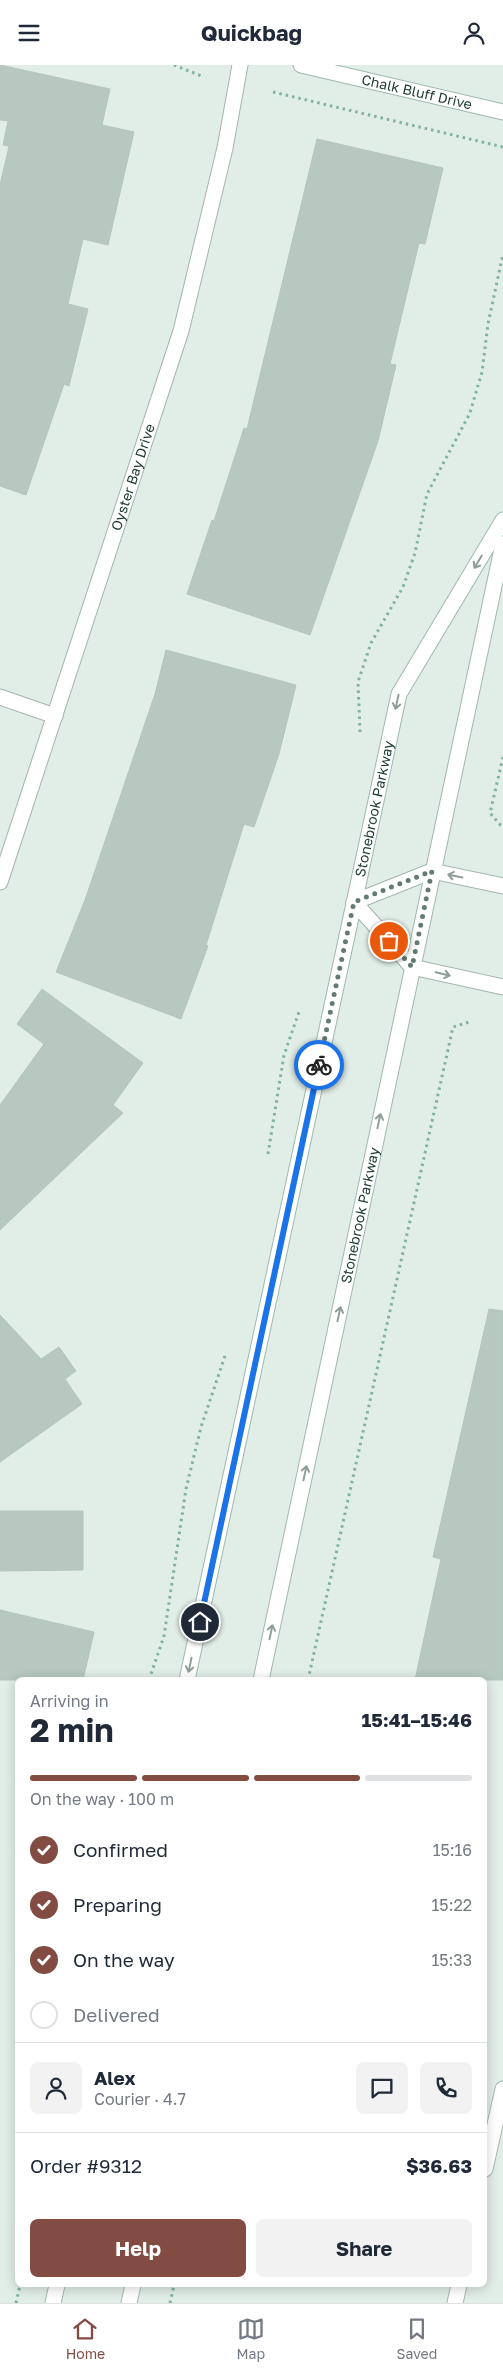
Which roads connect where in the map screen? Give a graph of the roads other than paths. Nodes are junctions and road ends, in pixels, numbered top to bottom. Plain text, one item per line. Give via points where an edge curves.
1 (240, 65) edge
2 (301, 65) edge
3 (503, 112) edge
4 (503, 520) edge
5 (503, 545) edge
6 (0, 697) edge
7 (54, 716) junction
8 (432, 871) junction
9 (0, 882) edge
10 (503, 886) edge
11 (354, 902) junction
12 (412, 967) junction
13 (503, 987) edge
14 (188, 1677) edge
15 (262, 1677) edge
16 (503, 2089) edge
17 (487, 2160) edge
18 (57, 2287) edge
19 (133, 2287) edge
20 (459, 2287) edge
21 (54, 2303) edge
22 (129, 2303) edge
23 (455, 2303) edge

1 - 7 street, Oyster Bay Drive via 225,148 181,331
2 - 3 street, Chalk Bluff Drive
4 -> 11 street, Stonebrook Parkway via 399,694
5 - 8 street, Stonebrook Parkway
6 - 7 street
7 - 9 street, Oyster Bay Drive
10 -> 8 street
8 - 11 street
8 - 12 street, Stonebrook Parkway
11 - 12 street
11 -> 14 street, Stonebrook Parkway
12 -> 13 street
15 -> 12 street, Stonebrook Parkway
16 - 17 street
18 - 21 street
19 - 22 street
20 - 23 street

